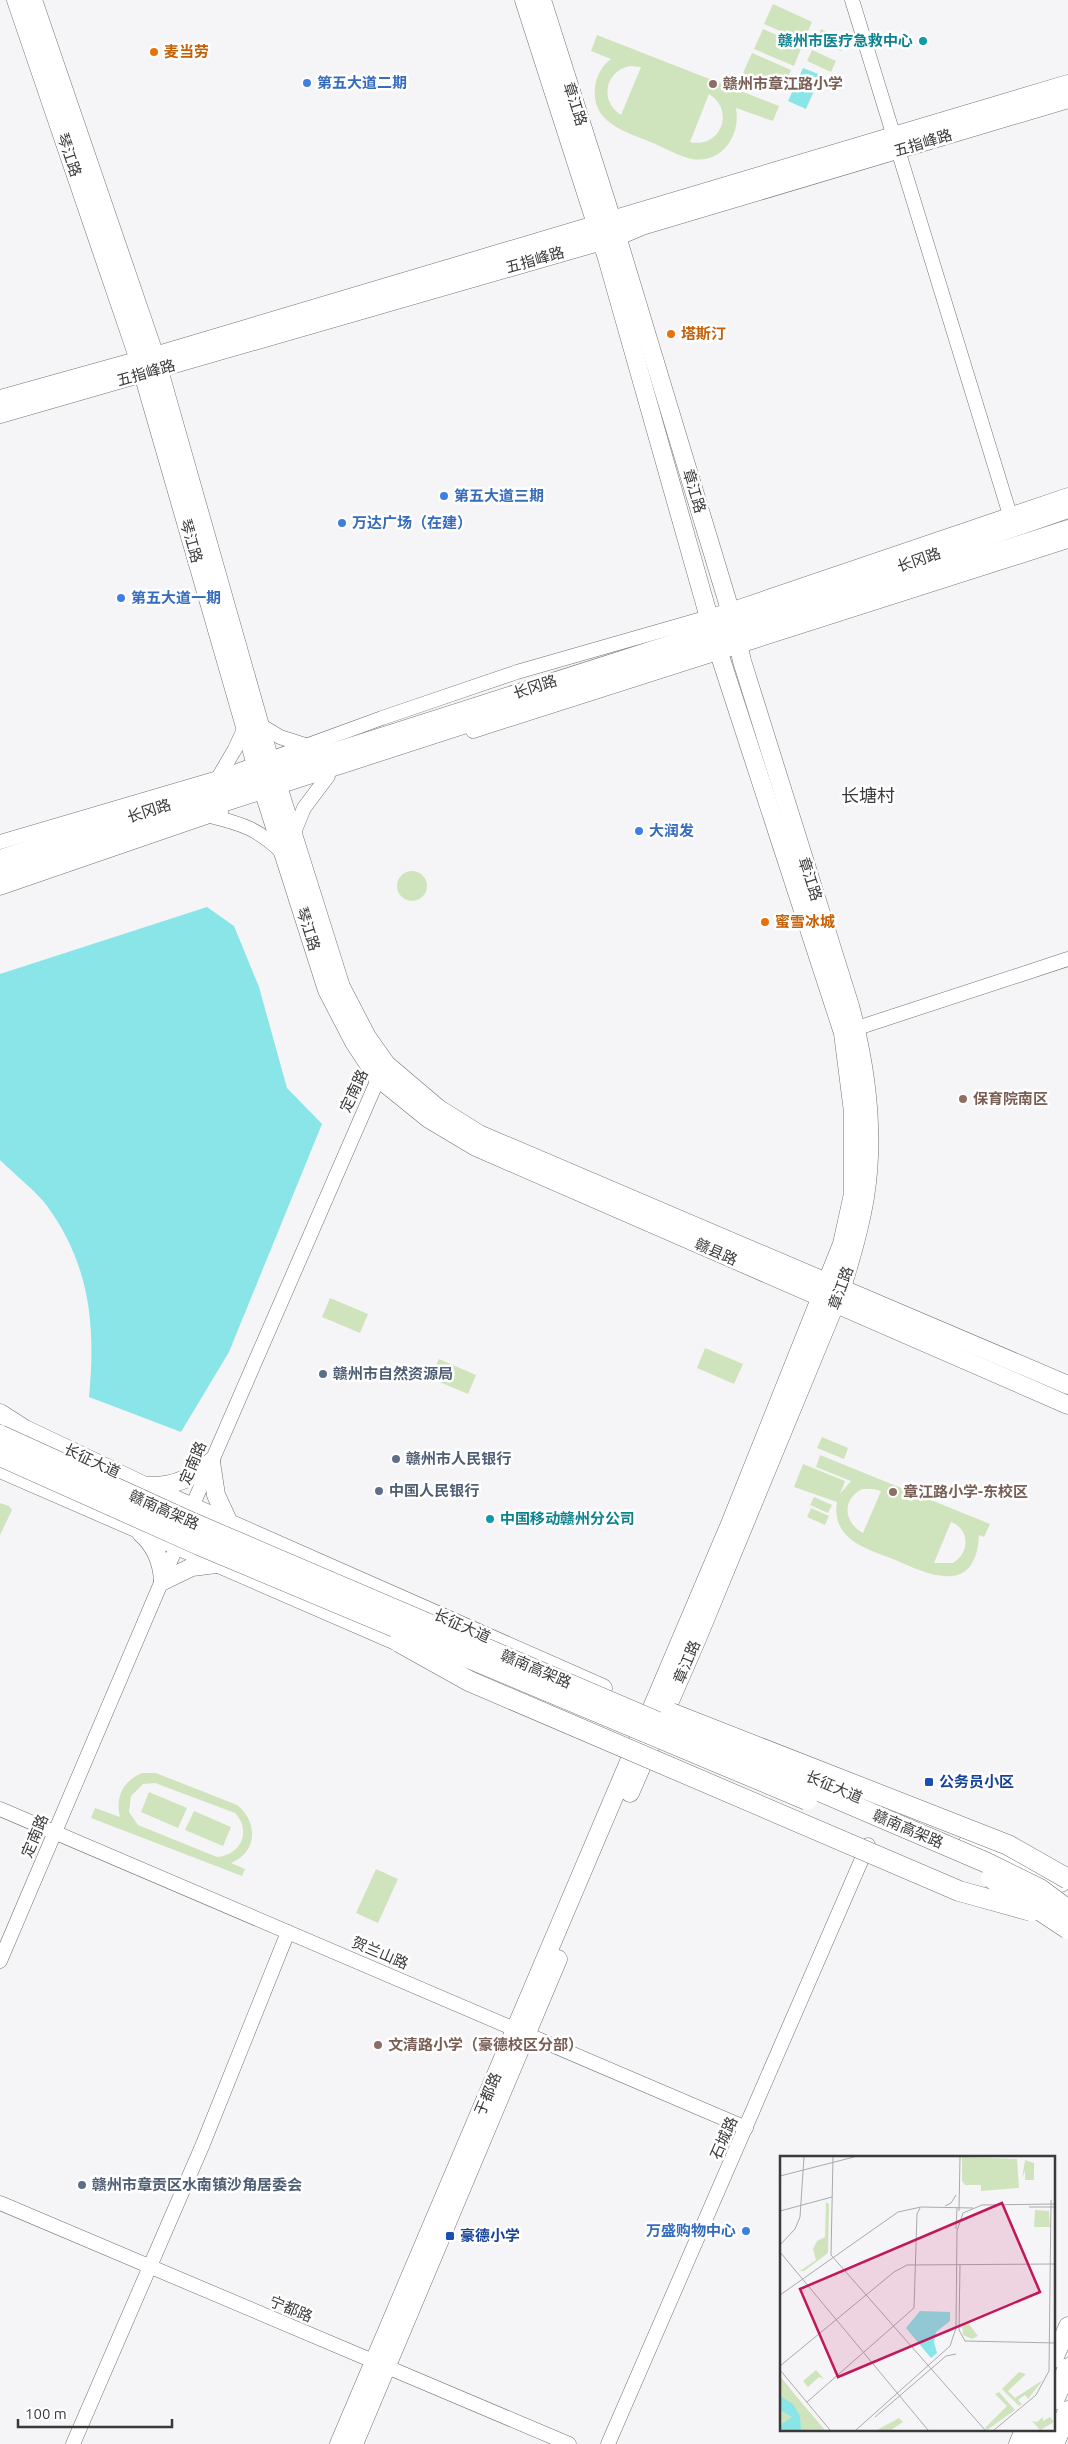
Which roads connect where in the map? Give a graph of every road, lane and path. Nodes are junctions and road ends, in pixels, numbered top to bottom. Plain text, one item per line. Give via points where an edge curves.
1 (16, 0) edge
2 (33, 0) edge
3 (524, 0) edge
4 (542, 0) edge
5 (852, 0) edge
6 (1068, 84) edge
7 (1068, 99) edge
8 (896, 142) junction
9 (606, 231) junction
10 (149, 365) junction
11 (0, 399) edge
12 (0, 414) edge
13 (1068, 495) edge
14 (1068, 509) edge
15 (1010, 515) junction
16 (1068, 529) edge
17 (1068, 541) edge
18 (735, 629) junction
19 (714, 636) junction
20 (252, 726) junction
21 (308, 746) junction
22 (328, 776) junction
23 (218, 778) junction
24 (268, 779) junction
25 (210, 816) junction
26 (293, 835) junction
27 (0, 842) edge
28 (283, 853) junction
29 (0, 859) edge
30 (0, 875) edge
31 (0, 888) edge
32 (1068, 959) edge
33 (849, 1030) junction
34 (382, 1070) junction
35 (831, 1293) junction
36 (1068, 1385) edge
37 (1068, 1404) edge
38 (0, 1413) edge
39 (0, 1435) edge
40 (0, 1456) edge
41 (211, 1462) junction
42 (0, 1469) edge
43 (145, 1486) junction
44 (192, 1506) junction
45 (229, 1523) junction
46 (130, 1526) junction
47 (177, 1547) junction
48 (217, 1564) junction
49 (163, 1581) junction
50 (312, 1594) junction
51 (458, 1636) junction
52 (657, 1712) junction
53 (643, 1746) junction
54 (0, 1808) edge
55 (55, 1832) junction
56 (868, 1844) junction
57 (1068, 1879) edge
58 (1068, 1887) edge
59 (1068, 1910) edge
60 (1031, 1911) junction
61 (1068, 1927) edge
62 (288, 1932) junction
63 (0, 1961) edge
64 (521, 2031) junction
65 (746, 2128) junction
66 (0, 2204) edge
67 (149, 2267) junction
68 (1068, 2326) edge
69 (1056, 2354) edge
70 (380, 2365) junction
71 (1068, 2368) edge
72 (1056, 2395) edge
73 (1068, 2411) edge
74 (1023, 2432) edge
75 (1041, 2432) edge
76 (1068, 2435) edge
77 (72, 2444) edge
78 (339, 2444) edge
79 (354, 2444) edge
80 (569, 2444) edge
81 (608, 2444) edge
82 (1018, 2444) edge
83 (1036, 2444) edge
84 (1054, 2444) edge
85 (1064, 2444) edge

1 - 10 main road, 琴江路
2 - 10 main road, 琴江路
3 - 9 main road, 章江路
4 - 9 main road, 章江路
5 - 8 street
6 - 8 main road, 五指峰路
7 - 8 main road, 五指峰路
8 - 9 main road, 五指峰路 via 642,226
8 - 15 street
9 - 10 main road, 五指峰路
9 - 18 main road, 章江路
9 - 19 main road, 章江路
10 - 11 main road, 五指峰路
10 - 12 main road, 五指峰路
10 - 20 main road, 琴江路
13 - 15 street
14 - 18 main road, 长冈路
15 - 18 street
16 - 18 main road, 长冈路
17 - 18 street
18 - 19 main road, 长冈路
18 - 19 street
18 - 33 main road, 章江路
19 - 21 street via 517,672
19 - 22 street
19 - 24 main road, 长冈路
19 - 33 main road, 章江路
20 - 21 street
20 - 23 street
20 - 24 main road, 琴江路
21 - 24 street
22 - 24 street
22 - 26 street via 304,808
23 - 24 street
23 - 27 street
24 - 25 street
24 - 26 main road, 琴江路
24 - 28 main road, 琴江路
24 - 29 main road, 长冈路
24 - 30 main road, 长冈路
25 - 28 street via 243,824 269,839
25 - 31 street
26 - 34 main road, 琴江路 via 341,987
28 - 34 main road, 琴江路 via 327,990 354,1042
32 - 33 street
33 - 35 main road, 章江路 via 868,1113 868,1156 865,1196 854,1247
34 - 35 main road, 赣县路 via 429,1119 476,1147
34 - 41 street, 定南路
35 - 36 main road, 赣县路
35 - 37 main road, 赣县路
35 - 52 main road, 章江路
38 - 43 main road, 长征大道 via 24,1429
39 - 51 highway, 赣南高架路, bridge via 193,1523
40 - 50 highway, 赣南高架路, bridge
41 - 43 main road via 196,1475 177,1483
41 - 44 street, 定南路
41 - 45 main road via 216,1496
42 - 46 main road
43 - 44 main road, 长征大道
44 - 45 main road, 长征大道
44 - 47 street, 定南路
45 - 52 main road, 长征大道
46 - 47 main road
46 - 49 main road via 153,1547 162,1567
47 - 48 main road
47 - 49 street, 定南路
48 - 49 main road via 192,1567
48 - 53 main road
49 - 55 street, 定南路
50 - 60 highway, bridge via 469,1681 959,1890
50 - 61 highway, 赣南高架路, bridge via 980,1871
51 - 57 highway, bridge via 699,1723 1008,1845
51 - 59 highway, 赣南高架路, bridge via 985,1862 1040,1889
52 - 53 main road, 章江路
52 - 58 main road, 长征大道
53 - 56 main road
53 - 64 main road, 于都路
54 - 55 street, 贺兰山路
55 - 62 street, 贺兰山路
55 - 63 street, 定南路
56 - 60 main road
56 - 65 street, 石城路
60 - 61 main road
62 - 64 street, 贺兰山路
62 - 67 street via 248,2036
64 - 65 street, 贺兰山路
64 - 70 main road, 于都路
65 - 81 street, 石城路
66 - 67 street, 宁都路
67 - 70 street, 宁都路
67 - 77 street
68 - 69 main road
70 - 78 main road, 于都路
70 - 79 main road, 于都路
70 - 80 street, 宁都路
71 - 72 highway
73 - 84 highway
74 - 82 main road
75 - 83 highway
76 - 85 main road

